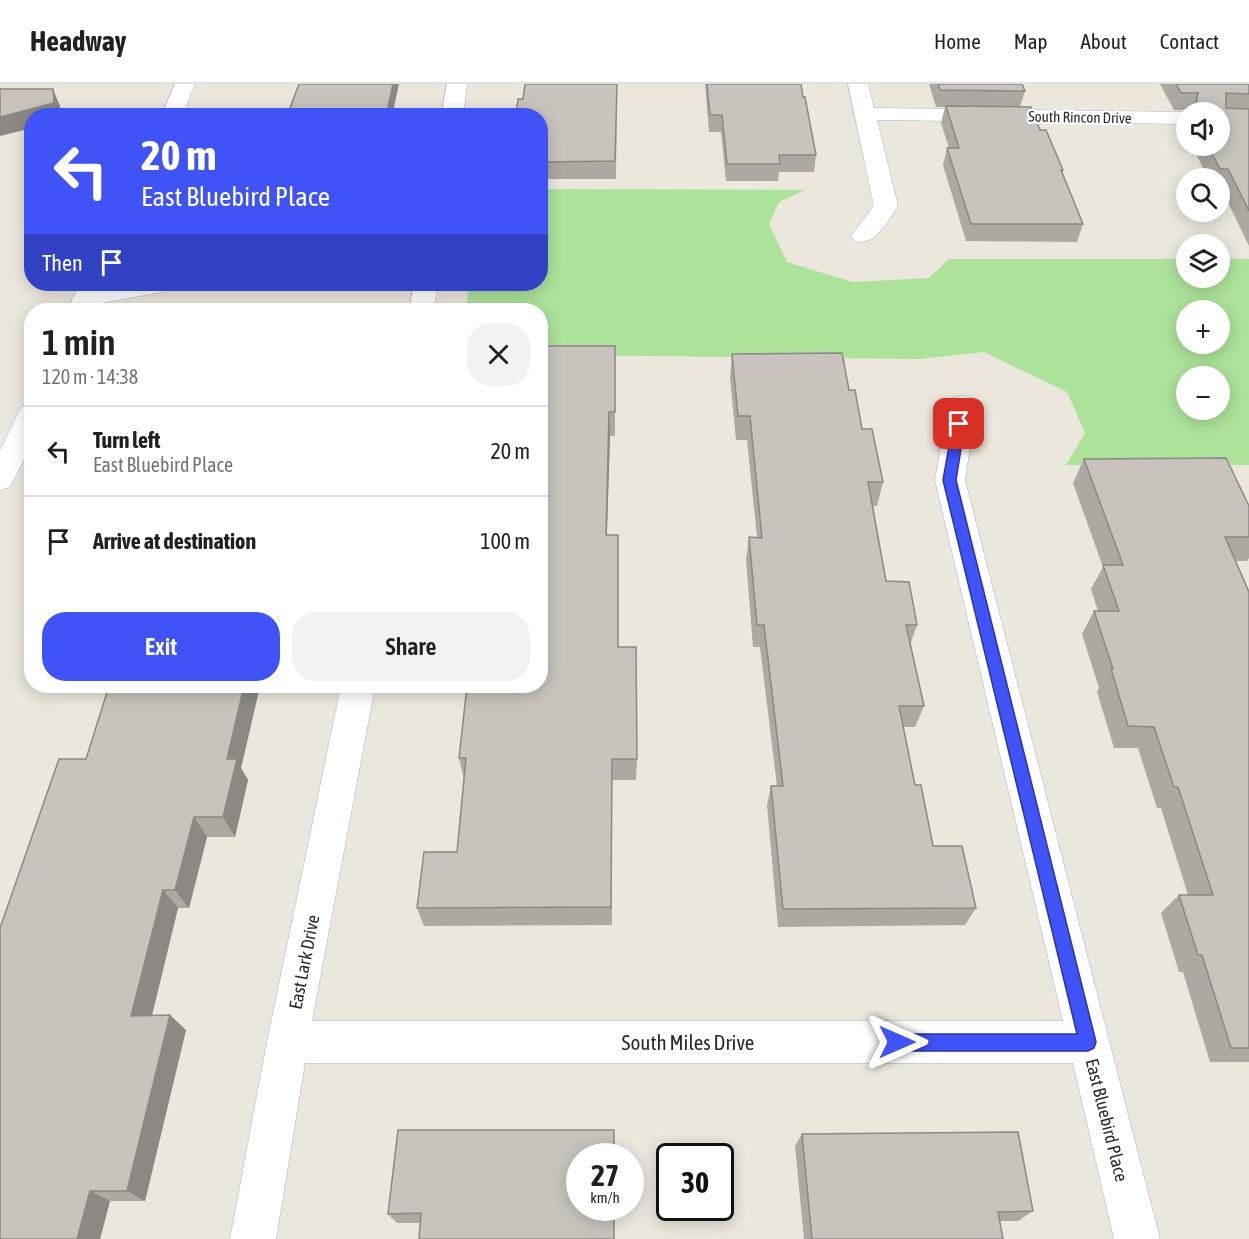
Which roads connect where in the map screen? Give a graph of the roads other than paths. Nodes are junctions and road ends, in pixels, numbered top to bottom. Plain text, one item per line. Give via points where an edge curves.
1 (185, 84) edge
2 (457, 84) edge
3 (858, 84) edge
4 (174, 108) edge
5 (453, 108) edge
6 (866, 114) junction
7 (1176, 118) edge
8 (863, 236) dead end
9 (121, 291) edge
10 (86, 297) edge
11 (110, 303) edge
12 (962, 405) dead end
13 (24, 430) edge
14 (0, 480) edge
15 (357, 693) edge
16 (288, 1042) junction
17 (1088, 1042) junction
18 (253, 1239) edge
19 (1137, 1239) edge

1 - 4 street
2 - 5 street
3 - 6 street
6 - 7 street, South Rincon Drive
6 - 8 street via 886,206
9 - 10 street
10 - 11 street
12 - 17 street, East Bluebird Place via 950,480
13 - 14 street
15 - 16 street, East Lark Drive
16 - 17 street, South Miles Drive
16 - 18 street, East Lark Drive
17 - 19 street, East Bluebird Place

